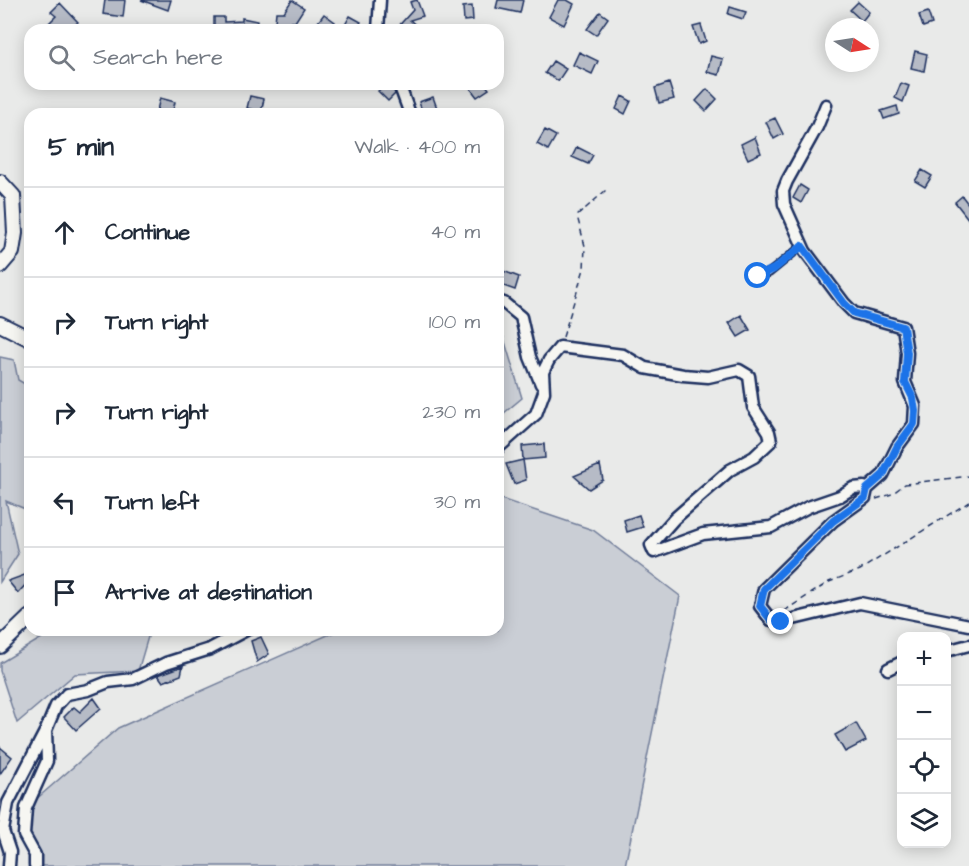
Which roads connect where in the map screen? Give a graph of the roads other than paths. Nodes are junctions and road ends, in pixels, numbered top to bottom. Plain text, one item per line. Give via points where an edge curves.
1 (380, 0) edge
2 (378, 24) edge
3 (401, 90) edge
4 (826, 105) dead end
5 (408, 108) edge
6 (0, 182) edge
7 (802, 246) junction
8 (0, 266) edge
9 (758, 276) dead end
10 (504, 303) edge
11 (0, 324) edge
12 (24, 336) edge
13 (544, 392) junction
14 (504, 443) edge
15 (867, 489) junction
16 (24, 623) edge
17 (969, 625) edge
18 (235, 636) edge
19 (969, 645) edge
20 (0, 646) edge
21 (951, 650) edge
22 (897, 664) edge
23 (888, 669) dead end
24 (46, 730) junction
25 (9, 866) edge
26 (35, 866) edge

1 - 2 street
3 - 5 street
4 - 7 street via 783,191 784,204
6 - 8 street via 13,196 15,233 12,252
7 - 9 lane via 774,269
7 - 15 street via 854,313 903,327 907,353 905,382 913,398 914,424 883,475
10 - 13 street via 521,317 530,357
11 - 12 street
13 - 14 street via 536,414
13 - 15 street via 543,372 560,347 623,356 645,368 683,375 708,377 739,370 749,376 753,407 771,441 754,458 730,470 674,519 651,545 654,552 703,534 771,527 853,488
15 - 17 street via 865,498 833,521 764,589 760,606 771,620 781,622 860,603
16 - 20 street
18 - 24 street via 133,679 67,694 56,706
19 - 21 street
22 - 23 street
24 - 25 street via 8,803 3,831 10,852
24 - 26 street via 47,761 27,808 24,835 35,855

